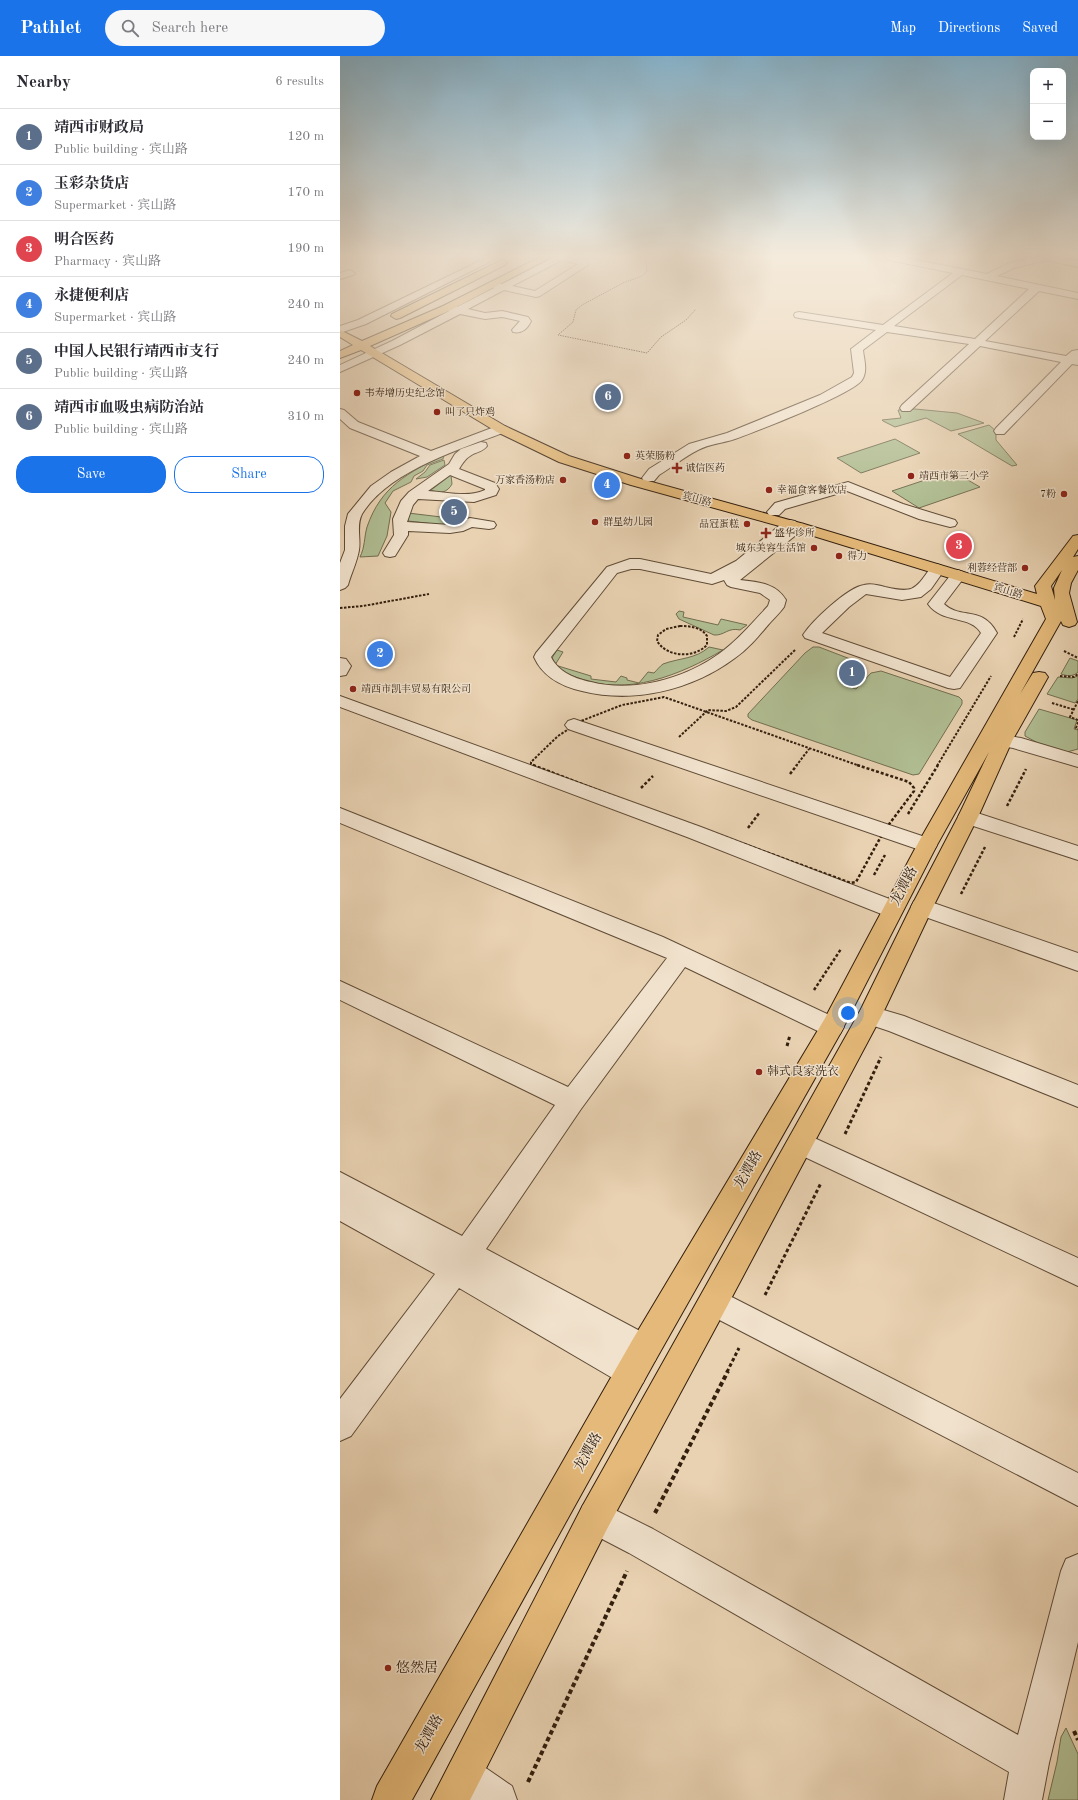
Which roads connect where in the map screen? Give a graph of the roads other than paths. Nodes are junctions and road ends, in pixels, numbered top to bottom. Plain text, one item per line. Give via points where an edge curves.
1 (355, 338) edge
2 (871, 338) edge
3 (953, 338) edge
4 (980, 338) edge
5 (976, 342) junction
6 (1078, 350) edge
7 (340, 355) edge
8 (1073, 361) edge
9 (340, 369) edge
10 (906, 408) dead end
11 (340, 413) edge
12 (501, 429) junction
13 (1000, 431) dead end
14 (517, 437) junction
15 (431, 456) junction
16 (449, 470) junction
17 (649, 478) junction
18 (414, 495) junction
19 (774, 512) junction
20 (950, 523) dead end
21 (490, 525) dead end
22 (401, 526) junction
23 (795, 526) junction
24 (346, 539) edge
25 (1078, 539) edge
26 (390, 553) dead end
27 (1078, 559) edge
28 (937, 569) junction
29 (991, 572) dead end
30 (958, 575) junction
31 (340, 585) edge
32 (1057, 597) edge
33 (340, 663) edge
34 (340, 671) edge
35 (340, 701) edge
36 (574, 725) dead end
37 (1009, 742) junction
38 (1078, 760) edge
39 (340, 815) edge
40 (968, 817) junction
41 (927, 845) junction
42 (1078, 853) edge
43 (922, 907) junction
44 (892, 909) junction
45 (681, 956) junction
46 (1078, 962) edge
47 (340, 990) edge
48 (870, 1015) junction
49 (832, 1027) junction
50 (1078, 1096) edge
51 (572, 1101) junction
52 (801, 1143) junction
53 (340, 1184) edge
54 (340, 1207) edge
55 (462, 1261) junction
56 (1078, 1272) edge
57 (714, 1302) junction
58 (638, 1361) junction
59 (340, 1425) edge
60 (1078, 1490) edge
61 (595, 1517) junction
62 (1078, 1571) edge
63 (1030, 1763) junction
64 (457, 1787) edge
65 (512, 1793) edge
66 (391, 1800) edge
67 (1024, 1800) edge

1 - 7 main road
1 - 9 street
1 - 12 main road, 宾山路
1 - 17 main road, 宾山路 via 487,411 575,455
2 - 17 street via 857,349 860,373 857,379 847,386 739,433 694,447 654,472
3 - 5 street
4 - 5 street
5 - 8 street
5 - 10 street
6 - 8 street
8 - 13 street
11 - 15 street via 354,424
12 - 14 main road, 宾山路
12 - 15 street
14 - 16 street via 499,445 479,446 466,452
14 - 23 main road, 宾山路 via 571,462
15 - 24 street via 376,489 355,514
16 - 18 street
16 - 18 street via 490,486 491,492 471,498
17 - 19 main road, 宾山路
18 - 22 street via 401,513
19 - 20 street via 780,506 848,486 873,498
19 - 29 main road, 宾山路
21 - 22 street via 470,522 450,529
22 - 26 street via 401,535
23 - 23 street via 720,578 712,579 640,564 630,564 612,570 542,657 544,663 557,675 570,681 611,692 659,686 713,664 739,646 776,607 778,600 773,592 736,584 732,579
23 - 28 main road, 宾山路
24 - 31 street via 352,550
25 - 32 main road
27 - 32 main road, 龙潭路
28 - 30 main road, 宾山路
28 - 30 street via 923,589 914,595 905,596 868,589 856,592 811,635 954,684 989,633 982,623 943,611 936,604
30 - 32 main road, 宾山路
32 - 37 main road, 龙潭路 via 1069,623
32 - 41 main road, 龙潭路 via 1054,619
33 - 34 street
35 - 44 street via 694,832
36 - 41 street
37 - 38 street
37 - 40 main road, 龙潭路
39 - 45 street via 655,943
40 - 42 street
40 - 43 main road, 龙潭路
41 - 44 main road, 龙潭路
43 - 46 street
43 - 48 main road, 龙潭路
44 - 49 main road, 龙潭路
45 - 49 street
45 - 51 street
47 - 51 street
48 - 50 street
48 - 52 main road, 龙潭路
49 - 58 main road, 龙潭路
51 - 55 street
52 - 56 street
52 - 57 main road, 龙潭路
53 - 55 street
54 - 55 street
55 - 58 street
55 - 59 street
57 - 60 street
57 - 61 main road, 龙潭路
58 - 66 main road, 龙潭路
61 - 63 street
61 - 64 main road, 龙潭路
62 - 63 street
63 - 67 street
64 - 65 street

